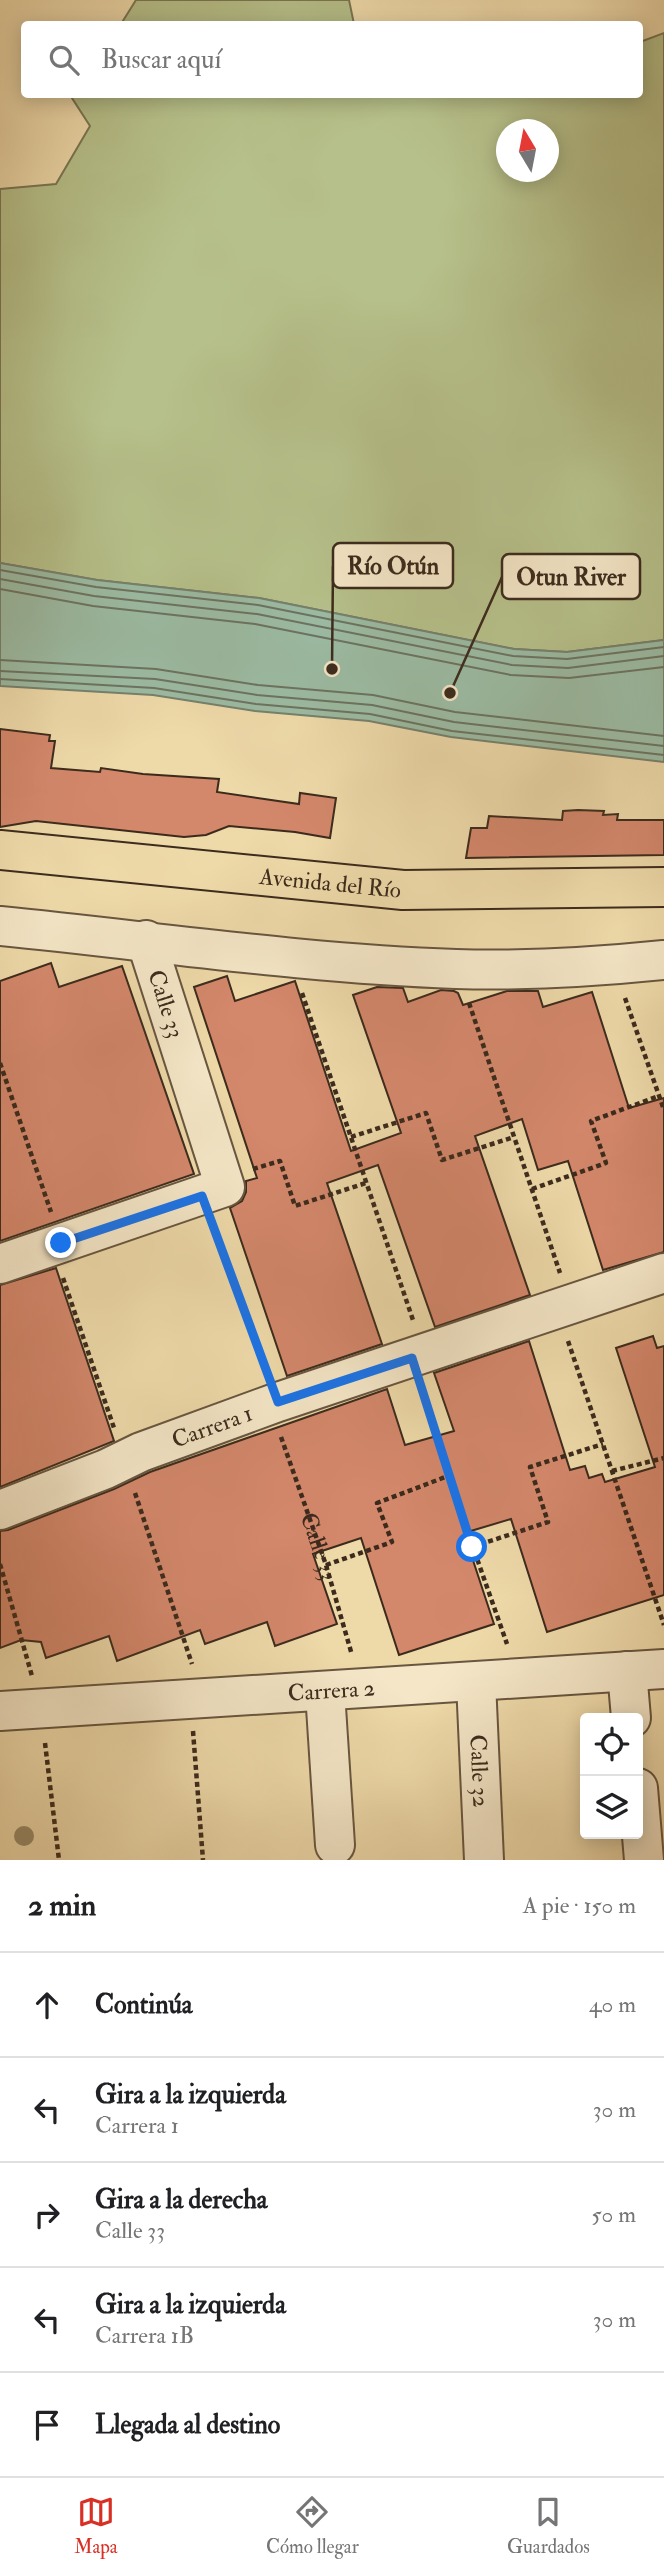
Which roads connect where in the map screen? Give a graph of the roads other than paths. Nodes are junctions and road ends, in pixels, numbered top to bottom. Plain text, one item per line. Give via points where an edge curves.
1 (0, 850) edge
2 (664, 887) edge
3 (0, 926) edge
4 (146, 940) junction
5 (664, 960) edge
6 (0, 1264) edge
7 (664, 1273) edge
8 (0, 1510) edge
9 (645, 1670) edge
10 (476, 1682) junction
11 (324, 1692) junction
12 (0, 1712) edge
13 (632, 1713) edge
14 (642, 1839) edge
15 (335, 1845) dead end
16 (484, 1860) edge
17 (644, 1860) edge

1 - 2 main road, Avenida del Río via 403,890
3 - 4 street
4 - 5 street via 289,957 457,969
4 - 6 street, Calle 33 via 216,1187
7 - 8 street, Carrera 1 via 141,1452
9 - 10 street, Carrera 2
9 - 13 street
10 - 11 street, Carrera 2
10 - 16 street, Calle 32
11 - 12 street, Carrera 2
11 - 15 street
14 - 17 street

